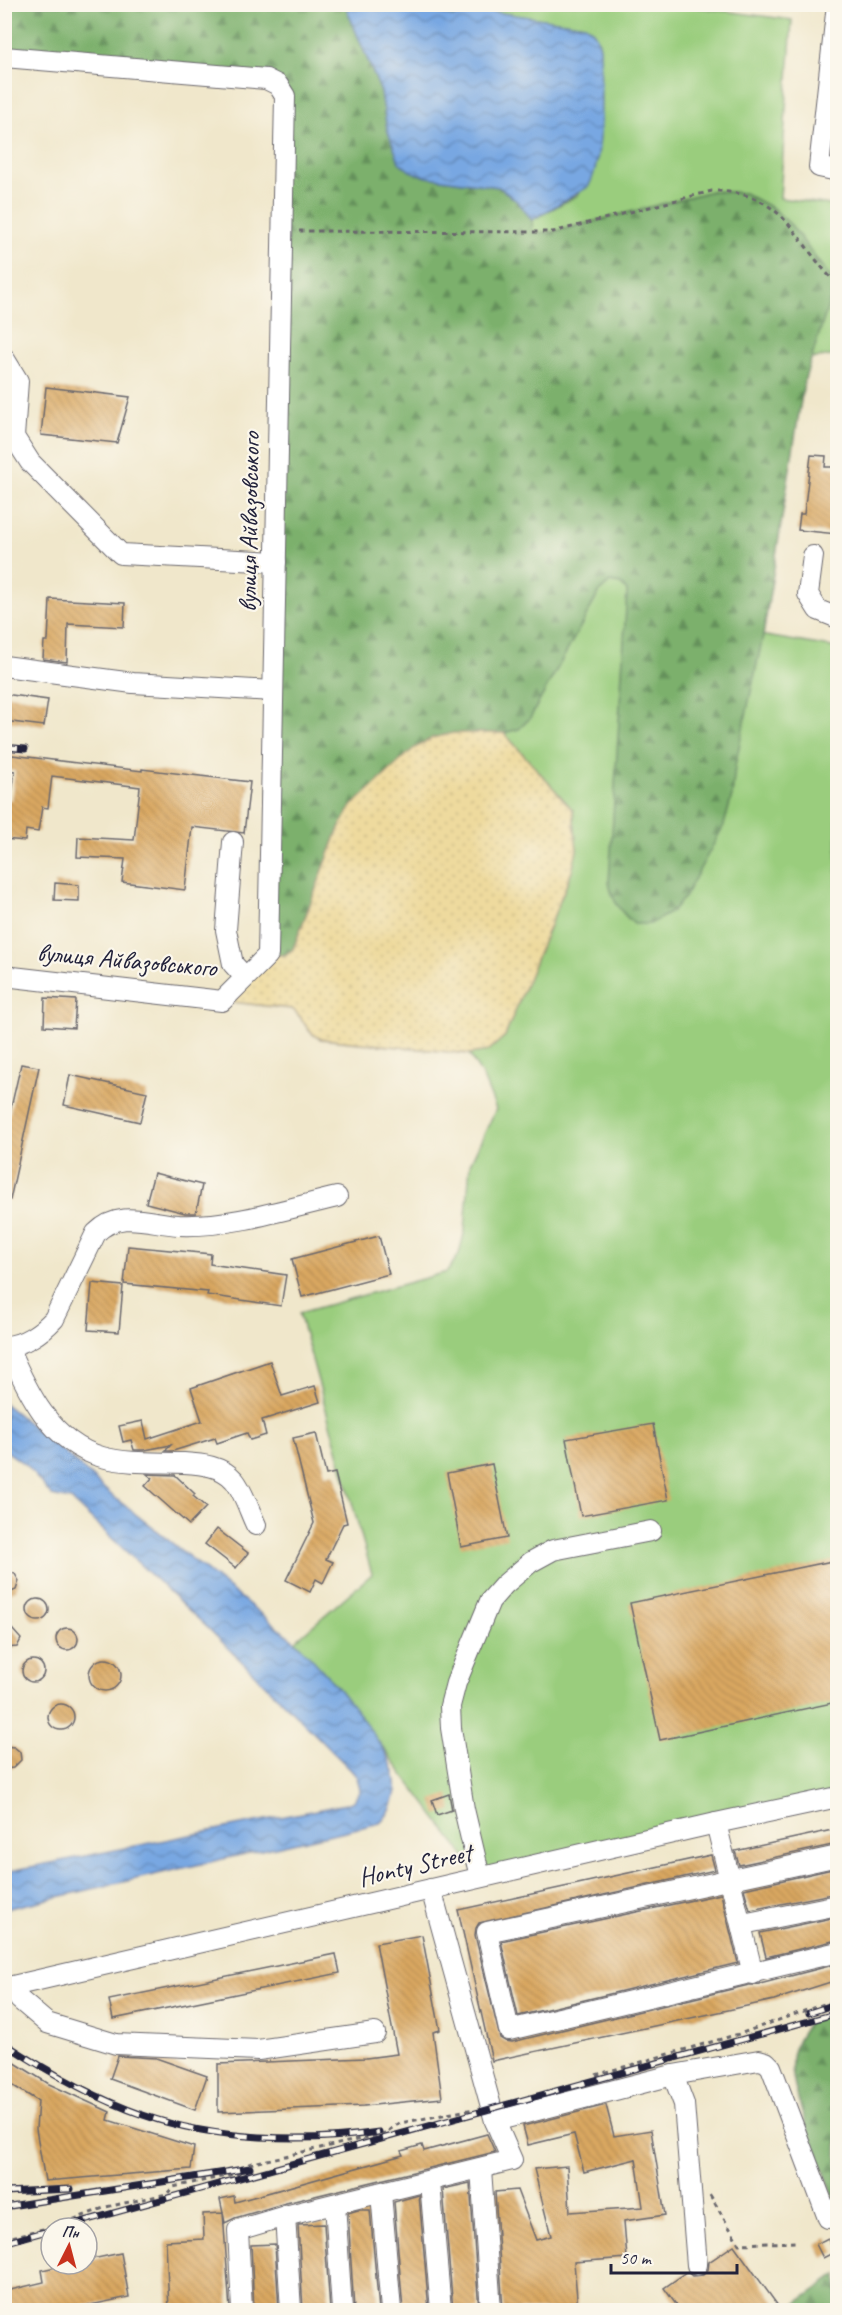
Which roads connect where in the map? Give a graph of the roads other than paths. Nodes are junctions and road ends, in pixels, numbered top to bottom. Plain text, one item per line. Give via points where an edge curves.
1 (837, 4) edge
2 (836, 25) edge
3 (4, 57) edge
4 (834, 73) edge
5 (831, 119) edge
6 (837, 171) edge
7 (4, 358) edge
8 (813, 556) dead end
9 (276, 562) junction
10 (837, 618) edge
11 (4, 666) edge
12 (273, 691) junction
13 (233, 842) dead end
14 (4, 976) edge
15 (245, 977) junction
16 (337, 1197) dead end
17 (6, 1346) edge
18 (256, 1525) dead end
19 (651, 1531) dead end
20 (837, 1797) edge
21 (716, 1823) junction
22 (837, 1856) edge
23 (480, 1877) junction
24 (729, 1879) junction
25 (431, 1889) junction
26 (837, 1905) edge
27 (742, 1924) junction
28 (837, 1952) edge
29 (753, 1974) junction
30 (8, 1987) edge
31 (375, 2032) dead end
32 (673, 2074) junction
33 (493, 2113) junction
34 (481, 2169) junction
35 (430, 2182) junction
36 (381, 2193) junction
37 (335, 2204) junction
38 (285, 2216) junction
39 (828, 2218) dead end
40 (697, 2265) dead end
41 (242, 2310) edge
42 (291, 2310) edge
43 (342, 2310) edge
44 (391, 2310) edge
45 (441, 2310) edge
46 (491, 2310) edge

1 - 2 street
2 - 4 street
3 - 9 street, вулиця Айвазовського via 266,79 278,85 285,96
4 - 5 street
5 - 6 street via 819,167
7 - 9 street via 18,381 14,437 30,462 121,554
8 - 10 street via 808,594 818,610
9 - 12 street, вулиця Айвазовського
11 - 12 street via 133,684
12 - 15 street, вулиця Айвазовського via 268,955
13 - 15 street via 226,930 233,964
14 - 15 street, вулиця Айвазовського via 222,1001
16 - 17 street via 235,1221 180,1225 119,1219 105,1224 96,1233 54,1319 44,1330
17 - 18 street via 43,1413 72,1443 123,1461 218,1468 234,1480
19 - 23 street via 553,1550 531,1562 490,1601 450,1706 464,1809
20 - 21 street, Honty Street
21 - 23 street, Honty Street
21 - 24 street
22 - 24 street
23 - 25 street, Honty Street
24 - 27 street
24 - 29 street via 487,1932 509,2030
25 - 30 street, Honty Street
25 - 33 street
26 - 27 street
27 - 29 street
28 - 29 street
30 - 31 street via 47,2023 116,2044 258,2050
32 - 33 street
32 - 39 street via 766,2062
32 - 40 street via 684,2104
33 - 34 street via 512,2160
34 - 35 street
34 - 46 street
35 - 36 street
35 - 45 street
36 - 37 street
36 - 44 street
37 - 38 street
37 - 43 street
38 - 41 street via 238,2230
38 - 42 street

